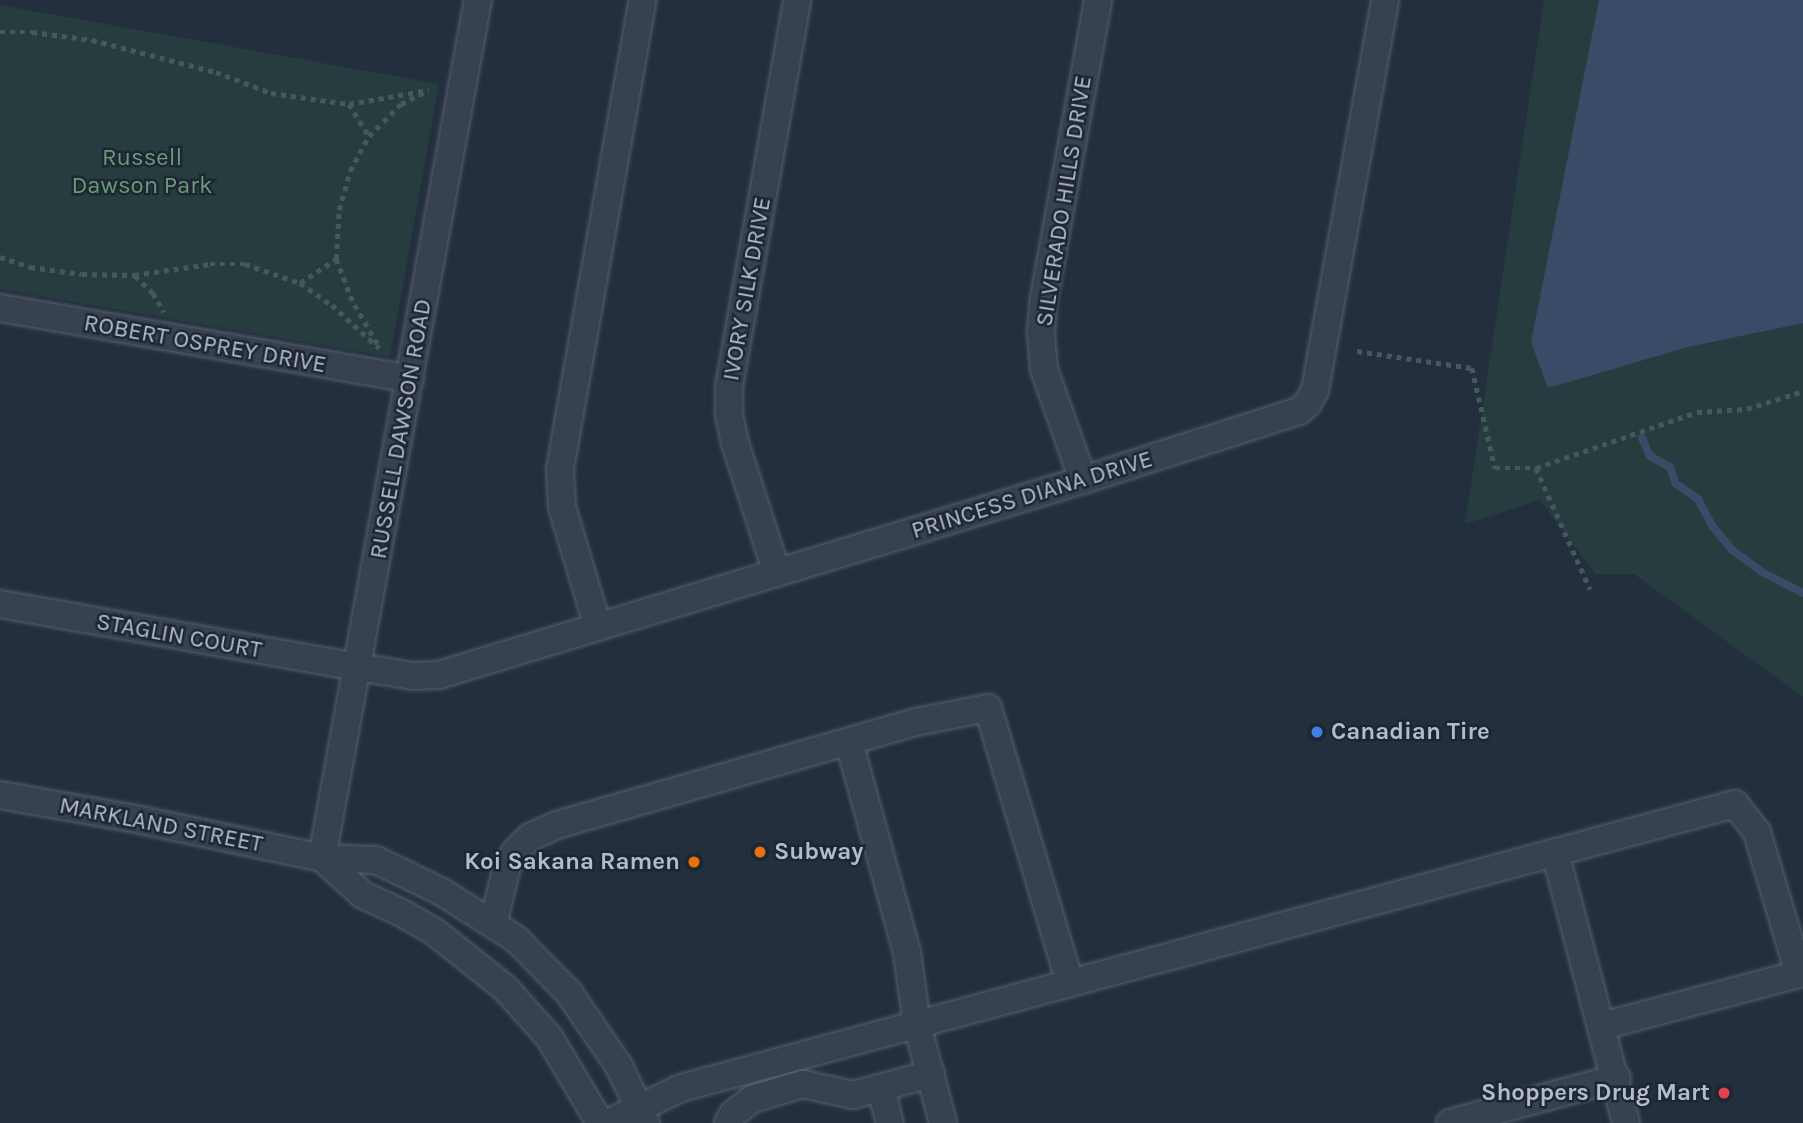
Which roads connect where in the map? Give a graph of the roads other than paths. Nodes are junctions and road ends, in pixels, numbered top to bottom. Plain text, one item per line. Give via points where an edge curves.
1 (478, 0) edge
2 (643, 0) edge
3 (797, 0) edge
4 (1098, 0) edge
5 (1385, 0) edge
6 (0, 308) edge
7 (410, 379) junction
8 (1083, 480) junction
9 (777, 573) junction
10 (0, 604) edge
11 (598, 627) junction
12 (357, 667) junction
13 (849, 742) junction
14 (0, 795) edge
15 (1555, 852) junction
16 (322, 858) junction
17 (493, 924) junction
18 (1070, 982) junction
19 (917, 1024) junction
20 (1602, 1026) junction
21 (931, 1074) junction
22 (1617, 1078) junction
23 (881, 1088) junction
24 (643, 1116) edge
25 (600, 1123) edge
26 (608, 1123) edge
27 (728, 1123) edge
28 (890, 1123) edge
29 (943, 1123) edge
30 (1450, 1123) edge
31 (1626, 1123) edge

1 - 7 street, RUSSELL DAWSON ROAD
2 - 11 street via 560,469 562,507
3 - 9 street, IVORY SILK DRIVE via 729,387 736,443
4 - 8 street, SILVERADO HILLS DRIVE via 1041,331 1044,369
5 - 8 street, PRINCESS DIANA DRIVE via 1315,390 1307,403 1287,416
6 - 7 street, ROBERT OSPREY DRIVE
7 - 12 street, RUSSELL DAWSON ROAD
8 - 9 street, PRINCESS DIANA DRIVE
9 - 11 street, PRINCESS DIANA DRIVE
10 - 12 street, STAGLIN COURT
11 - 12 street, PRINCESS DIANA DRIVE via 439,675 413,676
12 - 16 street, RUSSELL DAWSON ROAD
13 - 17 street via 557,825 530,837 507,866
13 - 18 street via 916,722 988,708
13 - 19 street via 907,953
14 - 16 street, MARKLAND STREET
15 - 18 street
15 - 20 street
15 - 20 street via 1735,804 1757,832 1799,974
16 - 17 street, MARKLAND STREET via 376,860 442,892
16 - 25 street via 363,895 436,933 505,988 549,1037
17 - 24 street, MARKLAND STREET via 534,955 569,993 619,1066
18 - 19 street
19 - 21 street
19 - 24 street via 681,1088
20 - 22 street
21 - 23 street
21 - 29 street
22 - 30 street
22 - 31 street
23 - 27 street via 853,1095 803,1084 752,1099
23 - 28 street
24 - 26 street

